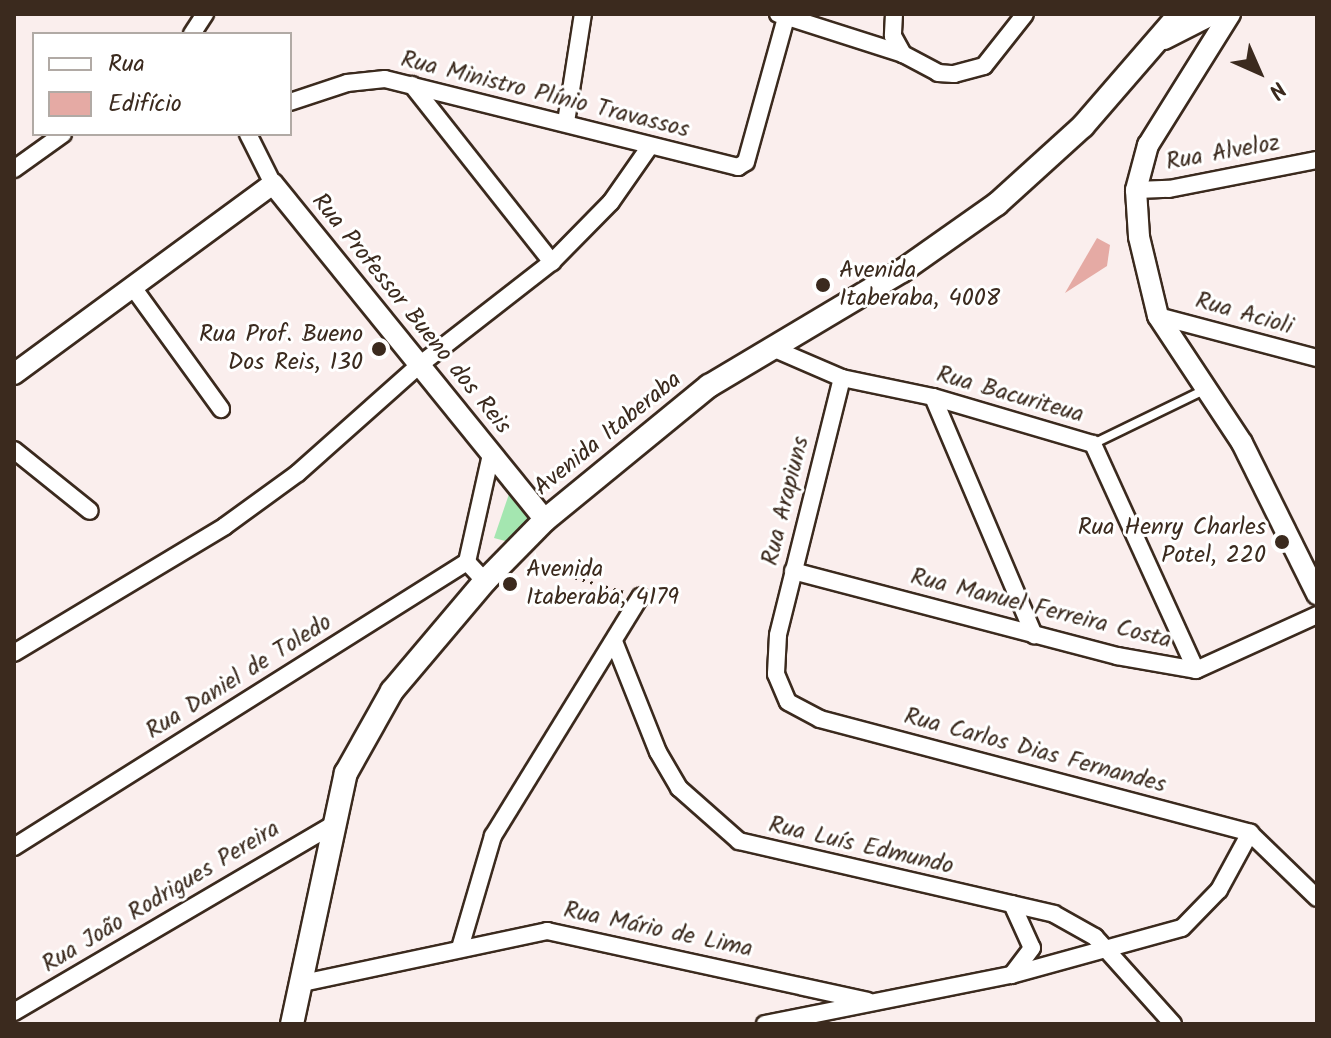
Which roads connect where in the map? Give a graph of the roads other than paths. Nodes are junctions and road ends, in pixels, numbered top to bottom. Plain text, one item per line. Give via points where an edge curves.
1 (205, 14) edge
2 (583, 14) edge
3 (894, 14) edge
4 (1025, 14) edge
5 (1180, 14) edge
6 (1213, 14) edge
7 (1230, 14) edge
8 (783, 15) edge
9 (193, 32) edge
10 (1163, 39) junction
11 (903, 54) junction
12 (1199, 60) junction
13 (412, 85) junction
14 (292, 101) edge
15 (566, 122) junction
16 (60, 136) edge
17 (249, 136) edge
18 (650, 146) junction
19 (1317, 152) edge
20 (1310, 162) edge
21 (14, 169) edge
22 (273, 184) junction
23 (1136, 190) junction
24 (552, 262) junction
25 (132, 286) junction
26 (1158, 316) junction
27 (770, 347) junction
28 (1317, 358) edge
29 (417, 367) junction
30 (14, 374) edge
31 (842, 378) junction
32 (1206, 389) junction
33 (933, 397) junction
34 (221, 409) dead end
35 (1093, 444) junction
36 (14, 450) edge
37 (491, 455) junction
38 (90, 511) dead end
39 (545, 520) junction
40 (467, 562) junction
41 (793, 571) junction
42 (485, 581) junction
43 (1315, 585) edge
44 (640, 597) road end
45 (1317, 615) edge
46 (778, 635) joint
47 (1034, 635) junction
48 (615, 644) junction
49 (14, 653) edge
50 (1196, 670) junction
51 (333, 825) junction
52 (1250, 833) junction
53 (14, 847) edge
54 (1317, 898) edge
55 (1012, 904) junction
56 (1103, 946) junction
57 (460, 948) junction
58 (1011, 975) junction
59 (298, 984) junction
60 (867, 1001) junction
61 (14, 1012) edge
62 (292, 1024) edge
63 (765, 1024) edge
64 (1173, 1024) edge

1 - 9 street
2 - 15 street
3 - 11 street via 893,36
4 - 11 street via 999,53 969,73 938,73
5 - 10 main road, Avenida Itaberaba
6 - 10 main road, Avenida Itaberaba
6 - 12 street
7 - 12 street
8 - 11 street
8 - 18 street, Rua Ministro Plínio Travassos via 743,166
10 - 27 main road, Avenida Itaberaba via 1083,126 997,204 902,271
12 - 23 street via 1148,145
13 - 14 street, Rua Ministro Plínio Travassos via 385,79 347,83
13 - 15 street, Rua Ministro Plínio Travassos
13 - 24 street
15 - 18 street, Rua Ministro Plínio Travassos
16 - 21 street
17 - 22 street, Rua Professor Bueno dos Reis
18 - 24 street via 611,202
19 - 20 street
20 - 23 street, Rua Alveloz
22 - 25 street
22 - 29 street, Rua Professor Bueno dos Reis
23 - 26 street via 1147,284
24 - 29 street
25 - 30 street
25 - 34 street
26 - 28 street, Rua Acioli
26 - 32 street
27 - 31 street, Rua Bacuriteua
27 - 39 main road, Avenida Itaberaba via 666,418
29 - 37 street, Rua Professor Bueno dos Reis
29 - 49 street via 298,473 225,526
31 - 33 street, Rua Bacuriteua
31 - 41 street, Rua Arapiuns
32 - 35 lane
32 - 43 street via 1276,504
33 - 35 street, Rua Bacuriteua
33 - 47 street
35 - 50 street, Rua Bacuriteua
36 - 38 street
37 - 39 street, Rua Professor Bueno dos Reis
37 - 40 street
39 - 42 main road, Avenida Itaberaba
40 - 42 street
40 - 53 street, Rua Daniel de Toledo
41 - 46 street, Rua Arapiuns
41 - 47 street, Rua Manuel Ferreira Costa
42 - 51 main road, Avenida Itaberaba via 367,729 346,773
44 - 48 street
45 - 50 street, Rua Manuel Ferreira Costa
46 - 52 street, Rua Carlos Dias Fernandes via 780,690 799,711
47 - 50 street, Rua Manuel Ferreira Costa
48 - 55 street, Rua Luís Edmundo via 658,752 679,788 739,841
48 - 57 street via 493,836
51 - 59 main road, Avenida Itaberaba
51 - 61 street, Rua João Rodrigues Pereira
52 - 54 street, Rua Carlos Dias Fernandes
52 - 56 street via 1219,890 1193,920 1162,935
55 - 56 street, Rua Luís Edmundo via 1082,926
55 - 58 street via 1032,948
56 - 58 street
56 - 64 street, Rua Luís Edmundo
57 - 59 street, Rua Mário de Lima
57 - 60 street, Rua Mário de Lima via 524,933 564,932
58 - 60 street
59 - 62 main road, Avenida Itaberaba
60 - 63 street

